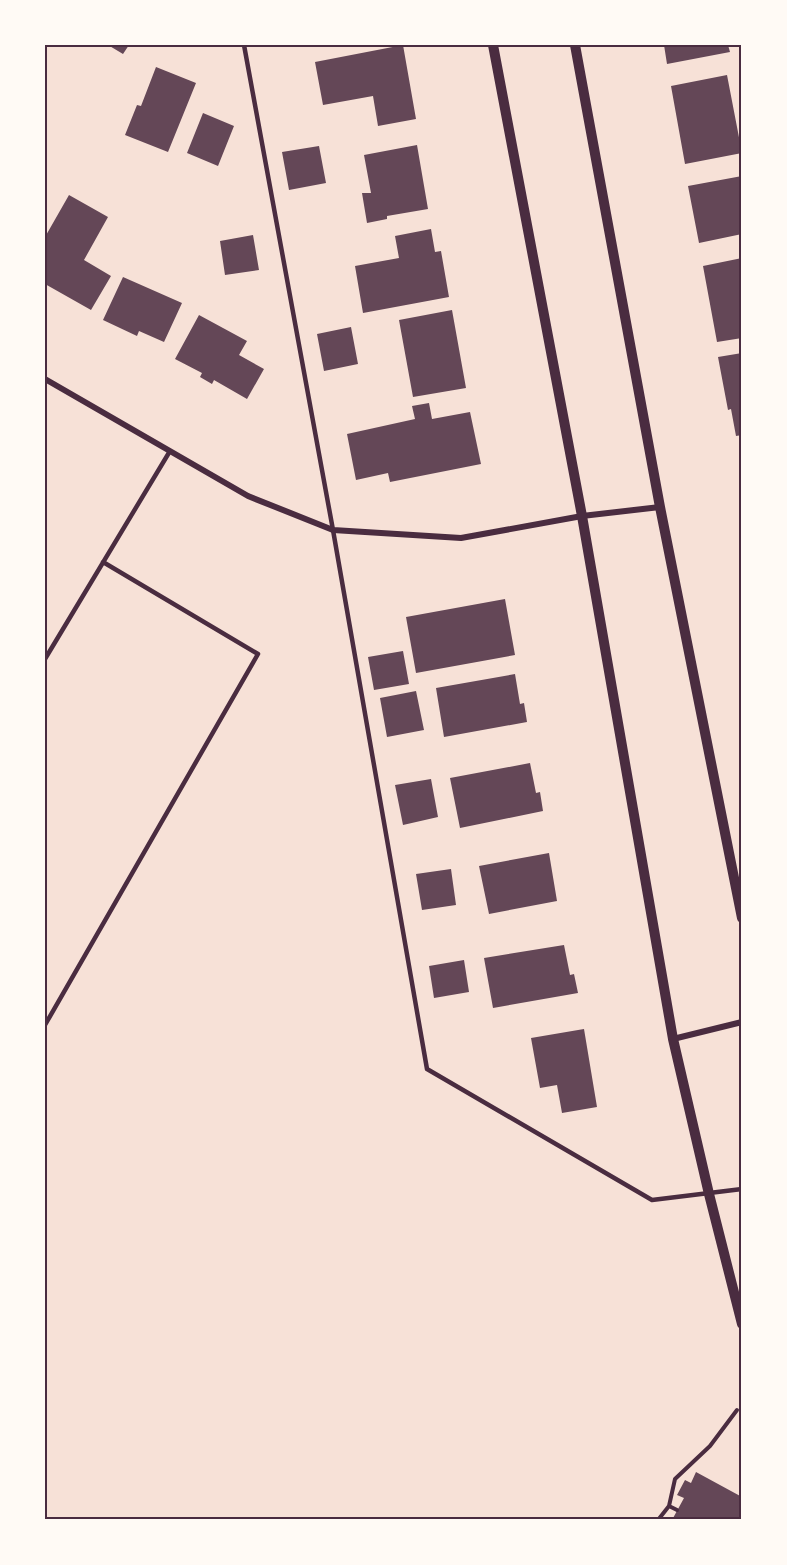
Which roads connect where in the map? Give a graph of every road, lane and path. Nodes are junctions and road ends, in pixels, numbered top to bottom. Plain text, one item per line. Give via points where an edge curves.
1 (244, 45) edge
2 (493, 45) edge
3 (575, 45) edge
4 (45, 379) edge
5 (170, 451) junction
6 (660, 507) junction
7 (582, 516) junction
8 (333, 530) junction
9 (103, 562) junction
10 (45, 659) edge
11 (742, 918) edge
12 (742, 1022) edge
13 (45, 1025) edge
14 (673, 1039) junction
15 (742, 1189) edge
16 (709, 1194) junction
17 (742, 1324) edge
18 (737, 1410) dead end
19 (669, 1506) junction
20 (677, 1510) dead end
21 (658, 1520) edge

1 - 8 lane
2 - 7 street
3 - 6 street
4 - 5 street
5 - 8 street via 248,496
5 - 9 lane
6 - 7 street
6 - 11 street
7 - 8 street via 461,538
7 - 14 street
8 - 16 lane via 427,1069 652,1200
9 - 10 lane
9 - 13 lane via 258,654
12 - 14 street
14 - 16 street
15 - 16 lane
16 - 17 street
18 - 19 path via 710,1446 675,1479
19 - 20 path
19 - 21 path

